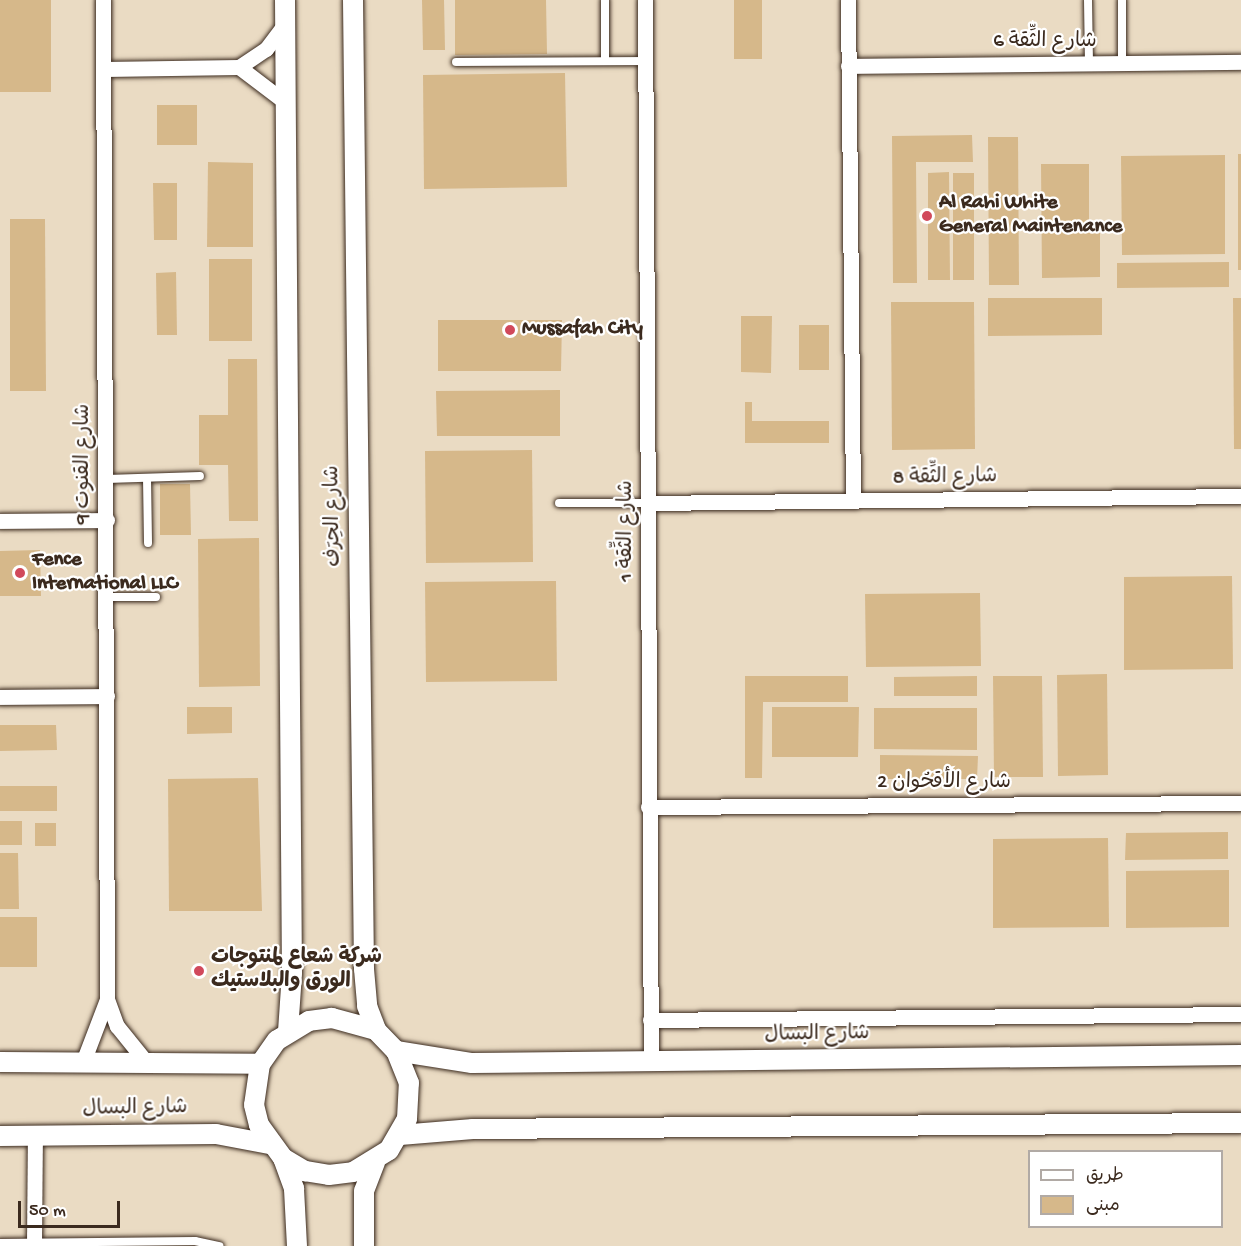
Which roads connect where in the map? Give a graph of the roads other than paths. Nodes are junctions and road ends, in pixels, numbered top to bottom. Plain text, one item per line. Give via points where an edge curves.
1 (103, 0) edge
2 (285, 0) edge
3 (353, 0) edge
4 (605, 0) edge
5 (645, 0) edge
6 (848, 0) edge
7 (1088, 0) edge
8 (1122, 0) edge
9 (285, 24) junction
10 (605, 61) junction
11 (646, 61) junction
12 (456, 62) dead end
13 (1241, 62) edge
14 (1122, 63) junction
15 (1089, 64) junction
16 (849, 66) junction
17 (239, 67) junction
18 (104, 69) junction
19 (285, 102) junction
20 (200, 476) dead end
21 (147, 478) junction
22 (107, 479) junction
23 (1241, 496) edge
24 (853, 501) junction
25 (559, 503) dead end
26 (649, 503) junction
27 (107, 520) junction
28 (0, 521) edge
29 (148, 543) dead end
30 (107, 597) junction
31 (156, 597) dead end
32 (107, 696) junction
33 (0, 697) edge
34 (1241, 802) edge
35 (648, 807) junction
36 (107, 999) junction
37 (1241, 1014) edge
38 (650, 1020) junction
39 (376, 1030) junction
40 (288, 1031) junction
41 (396, 1051) junction
42 (1241, 1055) edge
43 (0, 1062) edge
44 (83, 1062) junction
45 (146, 1062) junction
46 (651, 1063) junction
47 (260, 1064) junction
48 (1241, 1124) edge
49 (35, 1135) junction
50 (400, 1135) junction
51 (0, 1136) edge
52 (269, 1144) junction
53 (283, 1158) junction
54 (375, 1162) junction
55 (0, 1243) edge
56 (35, 1244) edge
57 (219, 1246) edge
58 (297, 1246) edge
59 (364, 1246) edge

1 - 18 street, شارع القنوت 9
2 - 9 street
3 - 39 street, شارع الحِرَف via 364,969 367,1006
4 - 10 lane
5 - 11 street, شارع الثِّقة 1
6 - 16 street
7 - 15 lane
8 - 14 lane
9 - 17 street via 266,49
9 - 19 street
10 - 11 lane
10 - 12 lane
11 - 26 street, شارع الثِّقة 1
13 - 14 street, شارع الثِّقة 6
14 - 15 street, شارع الثِّقة 6
15 - 16 street, شارع الثِّقة 6
16 - 24 street
17 - 18 street
17 - 19 street
18 - 22 street, شارع القنوت 9
19 - 40 street via 292,974
20 - 21 lane
21 - 22 lane
21 - 29 lane
22 - 27 street, شارع القنوت 9
23 - 24 street, شارع الثِّقة 8
24 - 26 street, شارع الثِّقة 8
25 - 26 lane
26 - 35 street, شارع الثِّقة 1
27 - 28 street
27 - 30 street, شارع القنوت 9
30 - 31 lane
30 - 32 street, شارع القنوت 9
32 - 33 street
32 - 36 street, شارع القنوت 9
34 - 35 street, شارع الأقحُوان 2
35 - 38 street, شارع الثِّقة 1
36 - 44 street, شارع القنوت 9
36 - 45 street, شارع القنوت 9 via 117,1026
37 - 38 street
38 - 46 street, شارع الثِّقة 1
39 - 40 street via 332,1018 309,1021
39 - 41 street
40 - 47 street
41 - 46 street, شارع البسال via 472,1063
41 - 50 street via 409,1083 407,1119
42 - 46 street, شارع البسال
43 - 44 street
44 - 45 street
45 - 47 street
47 - 52 street via 254,1105
48 - 50 street via 473,1129
49 - 51 street, شارع البسال
49 - 52 street, شارع البسال via 216,1134
49 - 56 street
50 - 54 street
52 - 53 street
53 - 54 street via 305,1171 329,1175 353,1173
53 - 58 street via 294,1189
54 - 59 street via 364,1191
55 - 56 lane
56 - 57 lane via 195,1241

